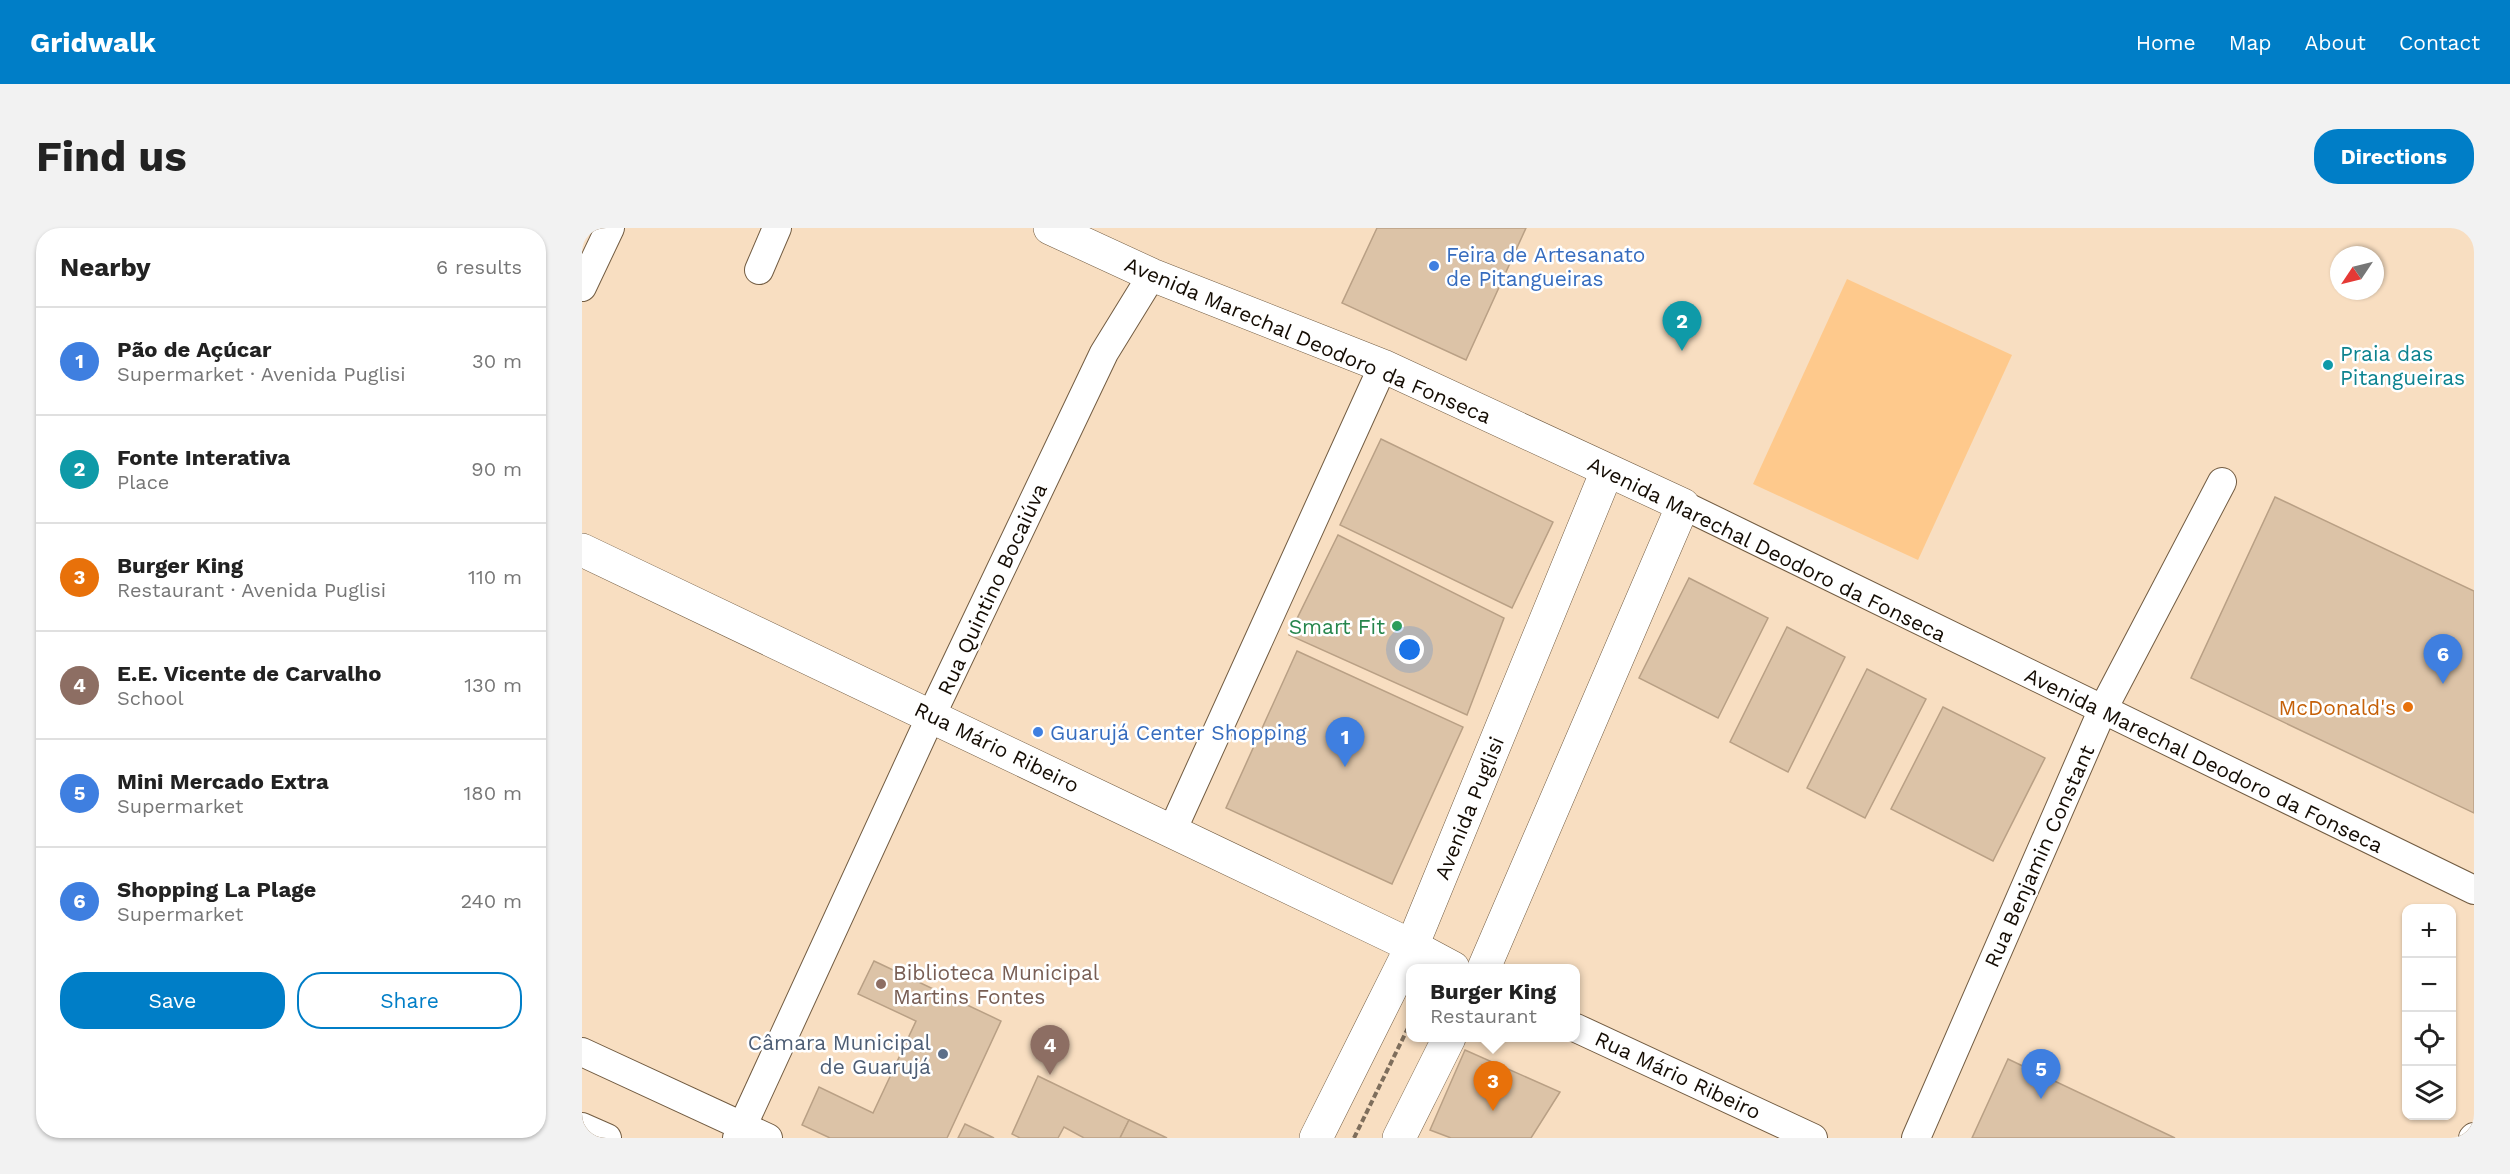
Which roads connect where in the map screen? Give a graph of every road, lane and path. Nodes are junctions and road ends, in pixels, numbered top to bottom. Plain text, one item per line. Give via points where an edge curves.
1 (610, 228) edge
2 (777, 228) edge
3 (1050, 228) edge
4 (759, 270) dead end
5 (1152, 275) junction
6 (582, 287) edge
7 (1383, 366) junction
8 (1607, 471) junction
9 (2222, 482) dead end
10 (1683, 506) junction
11 (582, 550) edge
12 (2102, 711) junction
13 (931, 716) junction
14 (1172, 831) junction
15 (2474, 890) edge
16 (1412, 946) junction
17 (1444, 964) edge
18 (1486, 964) edge
19 (1580, 1030) edge
20 (1406, 1032) edge
21 (1447, 1042) edge
22 (582, 1052) edge
23 (582, 1127) edge
24 (740, 1132) edge
25 (607, 1138) edge
26 (768, 1138) edge
27 (1316, 1138) edge
28 (1354, 1138) edge
29 (1399, 1138) edge
30 (1813, 1138) edge
31 (1916, 1138) edge

1 - 6 street
2 - 4 street
3 - 5 main road, Avenida Marechal Deodoro da Fonseca
5 - 7 main road, Avenida Marechal Deodoro da Fonseca
5 - 13 street, Rua Quintino Bocaiúva via 1104,353
7 - 8 main road, Avenida Marechal Deodoro da Fonseca
7 - 14 street
8 - 10 main road, Avenida Marechal Deodoro da Fonseca
8 - 16 main road, Avenida Puglisi
9 - 12 street, Rua Benjamin Constant
10 - 12 street, Avenida Marechal Deodoro da Fonseca
10 - 18 main road
11 - 13 main road, Rua Mário Ribeiro
12 - 15 street, Avenida Marechal Deodoro da Fonseca
12 - 31 street, Rua Benjamin Constant
13 - 14 main road, Rua Mário Ribeiro
13 - 24 street, Rua Quintino Bocaiúva
14 - 16 main road, Rua Mário Ribeiro
16 - 17 main road, Rua Mário Ribeiro
16 - 27 main road, Avenida Puglisi
19 - 30 street, Rua Mário Ribeiro
20 - 28 path
21 - 29 main road
22 - 24 street
23 - 25 street
24 - 26 street

